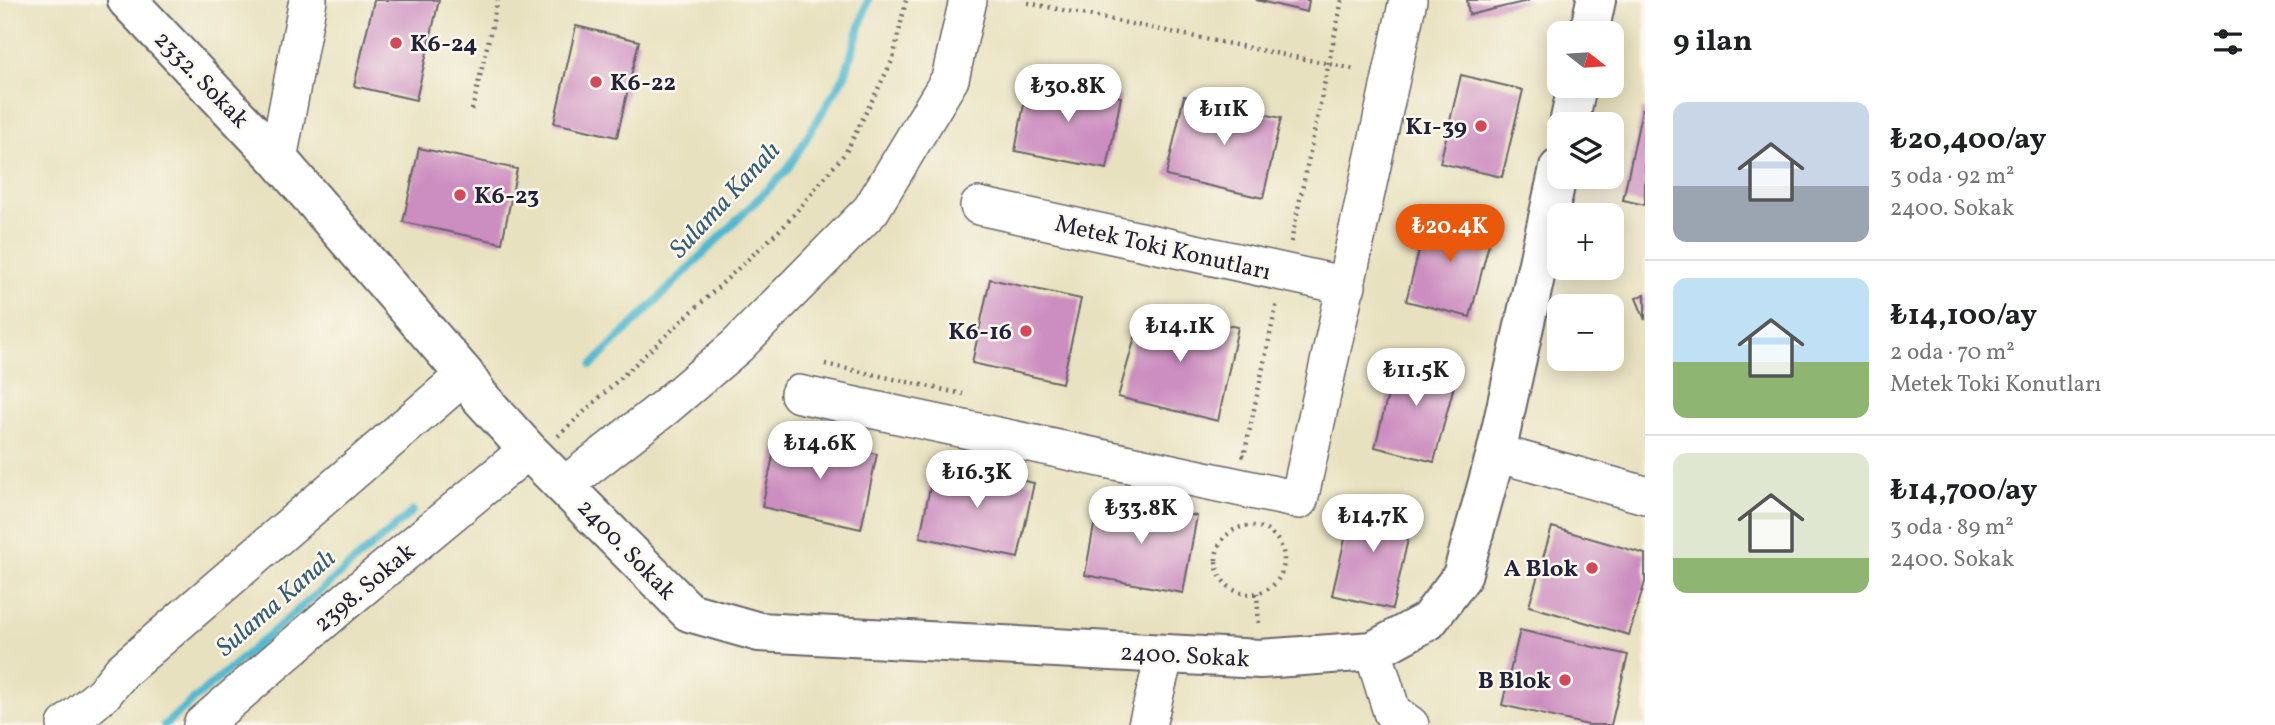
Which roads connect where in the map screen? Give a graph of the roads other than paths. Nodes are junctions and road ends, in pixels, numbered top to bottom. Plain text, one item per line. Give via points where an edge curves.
1 (127, 0) edge
2 (308, 0) edge
3 (968, 0) edge
4 (1408, 0) edge
5 (1596, 0) edge
6 (1592, 21) edge
7 (278, 159) junction
8 (1554, 189) edge
9 (978, 206) dead end
10 (1347, 286) junction
11 (472, 386) junction
12 (799, 394) dead end
13 (541, 444) junction
14 (1496, 453) junction
15 (565, 485) junction
16 (1645, 495) edge
17 (1373, 651) junction
18 (1165, 654) junction
19 (66, 725) edge
20 (202, 725) edge
21 (1147, 725) edge
22 (1410, 725) edge

1 - 7 main road, 2332. Sokak
2 - 7 street
3 - 15 street via 950,79 871,210 737,346
4 - 10 street
5 - 6 main road
7 - 11 main road
8 - 14 main road, 2400. Sokak
9 - 10 street, Metek Toki Konutları
10 - 12 street via 1299,500
11 - 13 main road, 2400. Sokak
11 - 19 street via 122,671
13 - 15 main road, 2400. Sokak
13 - 20 street, 2398. Sokak
14 - 16 street
14 - 17 main road, 2400. Sokak via 1462,576 1428,621
15 - 18 main road, 2400. Sokak via 689,612 759,632
17 - 18 main road, 2400. Sokak via 1260,659
17 - 22 street via 1392,712
18 - 21 street

